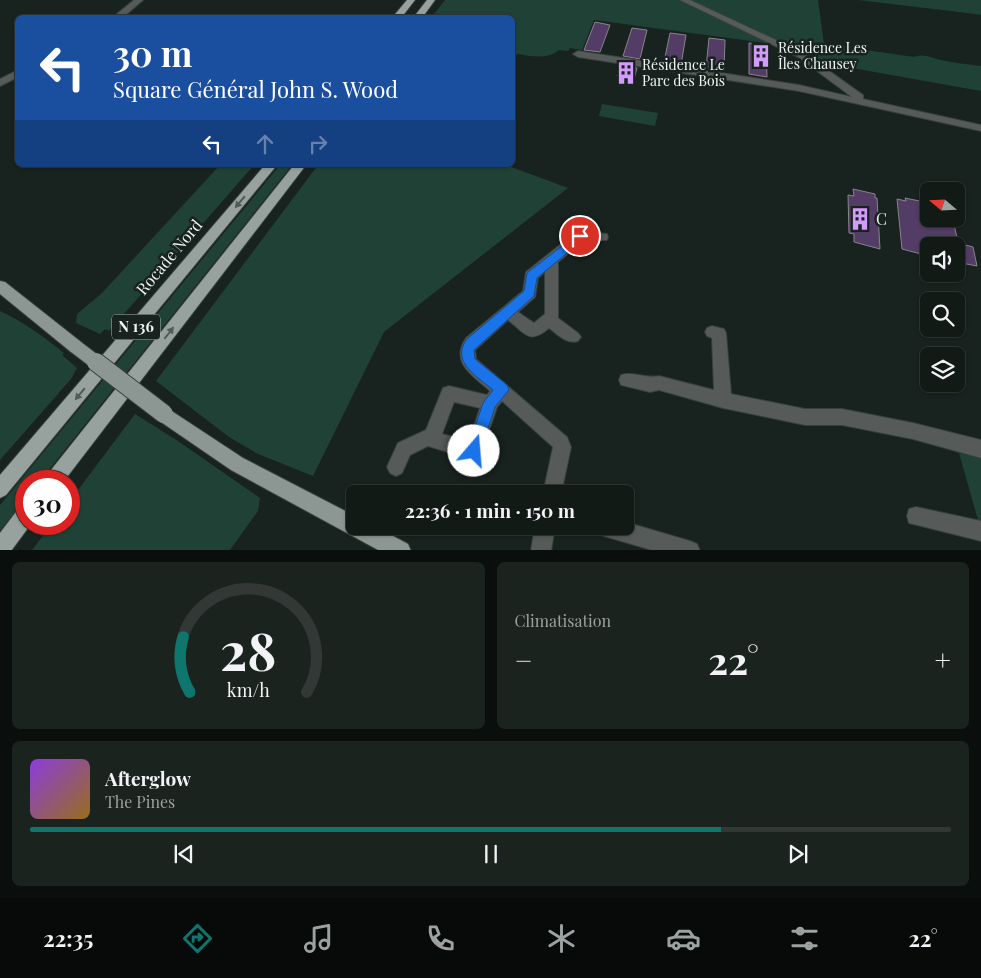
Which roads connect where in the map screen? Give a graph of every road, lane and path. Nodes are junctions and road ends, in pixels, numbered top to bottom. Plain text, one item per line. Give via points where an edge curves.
1 (139, 0) edge
2 (411, 0) edge
3 (431, 0) edge
4 (684, 0) edge
5 (120, 15) edge
6 (398, 15) edge
7 (419, 15) edge
8 (578, 54) dead end
9 (15, 75) edge
10 (0, 83) edge
11 (866, 102) junction
12 (981, 128) edge
13 (270, 167) edge
14 (298, 167) edge
15 (602, 237) dead end
16 (546, 264) junction
17 (0, 286) edge
18 (508, 312) junction
19 (548, 319) junction
20 (712, 332) dead end
21 (573, 338) dead end
22 (154, 352) junction
23 (626, 380) dead end
24 (502, 390) junction
25 (723, 400) junction
26 (490, 403) junction
27 (56, 423) junction
28 (433, 435) junction
29 (981, 448) edge
30 (396, 467) dead end
31 (62, 470) edge
32 (67, 470) edge
33 (0, 485) edge
34 (554, 485) edge
35 (0, 489) edge
36 (916, 516) dead end
37 (15, 529) edge
38 (981, 531) edge
39 (634, 534) edge
40 (19, 535) edge
41 (544, 535) edge
42 (0, 549) edge
43 (8, 550) edge
44 (401, 550) edge
45 (541, 550) edge
46 (690, 550) edge

1 - 5 street
2 - 6 highway
3 - 7 highway
4 - 11 street via 801,55
8 - 11 street via 799,88
9 - 10 street
11 - 12 street
13 -> 27 highway, Rocade Nord / N 136
22 -> 14 highway, N 136
15 - 16 street via 580,236
16 - 18 street via 531,276 530,293
16 - 19 street via 552,264 552,316
17 - 44 main road, bridge via 164,414 237,464
18 - 19 street via 534,332
18 - 24 street via 467,349 469,362
19 - 21 street
20 - 25 street via 719,333
22 - 31 highway, N 136
22 - 32 highway
23 - 25 street via 684,388
24 - 26 street
24 - 34 street via 561,443
25 - 29 street via 805,417 842,417
26 - 28 street via 449,394
26 - 28 street via 474,451 431,439
27 - 33 highway
27 - 35 highway, Rocade Nord / N 136
28 - 30 street via 404,449
36 - 38 street
37 - 42 highway
39 - 46 street
40 - 43 highway
41 - 45 street

